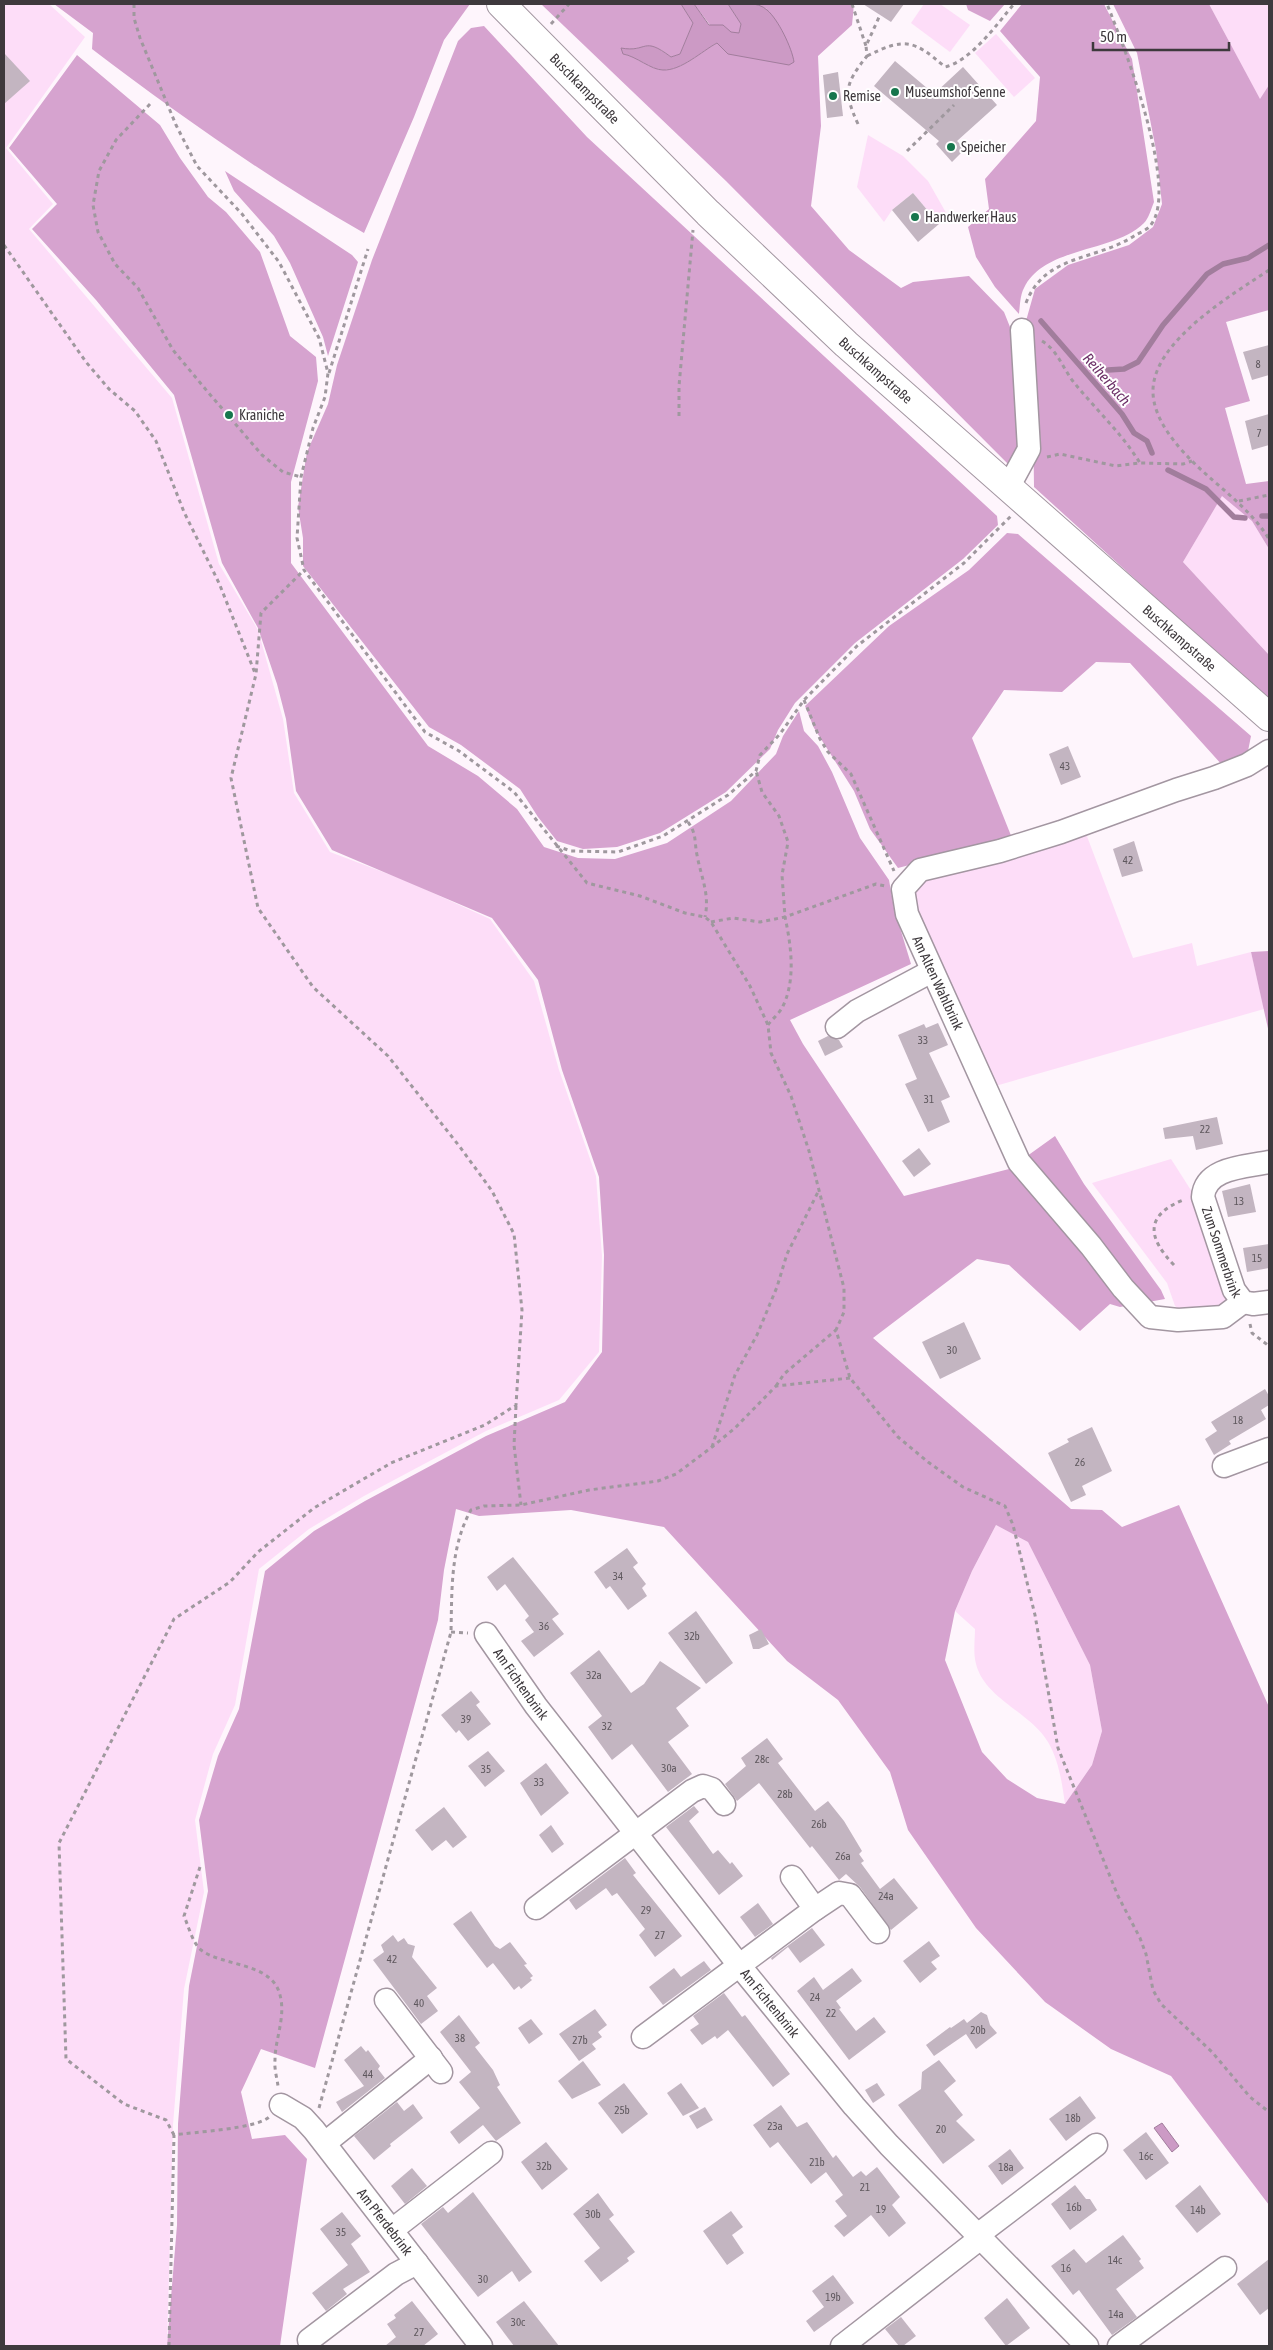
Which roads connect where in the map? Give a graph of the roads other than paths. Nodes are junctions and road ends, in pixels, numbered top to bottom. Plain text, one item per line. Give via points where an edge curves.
1 (501, 4) edge
2 (1022, 330) road end
3 (1009, 486) junction
4 (1269, 717) edge
5 (1269, 751) edge
6 (932, 971) junction
7 (837, 1027) dead end
8 (1269, 1162) edge
9 (1243, 1302) junction
10 (1269, 1302) edge
11 (1269, 1449) edge
12 (1224, 1466) dead end
13 (486, 1634) dead end
14 (724, 1804) dead end
15 (635, 1832) junction
16 (792, 1877) dead end
17 (536, 1908) dead end
18 (815, 1909) junction
19 (878, 1932) dead end
20 (739, 1965) junction
21 (386, 2000) dead end
22 (643, 2037) dead end
23 (281, 2105) road end
24 (320, 2136) junction
25 (1096, 2145) dead end
26 (491, 2153) dead end
27 (392, 2230) junction
28 (980, 2236) junction
29 (417, 2263) junction
30 (1225, 2268) dead end
31 (309, 2340) dead end
32 (481, 2346) edge
33 (842, 2346) edge
34 (1087, 2346) edge
35 (1119, 2346) edge

1 - 3 main road, Buschkampstraße via 708,213 846,344
2 - 3 street via 1029,449
3 - 4 main road, Buschkampstraße
5 - 6 street, Am Alten Wahlbrink via 1247,765 1214,778 1061,832 920,870 903,890 907,914
6 - 7 street via 858,1011
6 - 9 street, Am Alten Wahlbrink via 1019,1162 1140,1307 1150,1317 1178,1320 1223,1317
8 - 9 street, Zum Sommerbrink via 1220,1173 1209,1179 1204,1187 1203,1193 1234,1290
9 - 10 street, Zum Sommerbrink
11 - 12 street
13 - 15 street, Am Fichtenbrink via 532,1701
14 - 15 street via 712,1789 703,1786
15 - 17 street
15 - 20 street, Am Fichtenbrink
16 - 18 street
18 - 19 street via 839,1893 850,1895
18 - 20 street
20 - 22 street
20 - 28 street, Am Fichtenbrink via 854,2106
21 - 24 street via 436,2065
23 - 24 street, Am Pferdebrink via 303,2118
24 - 27 street, Am Pferdebrink
25 - 28 street
26 - 27 street
27 - 29 street, Am Pferdebrink
28 - 33 street
28 - 34 street, Am Fichtenbrink
29 - 31 street via 396,2274
29 - 32 street, Am Pferdebrink
30 - 35 street

